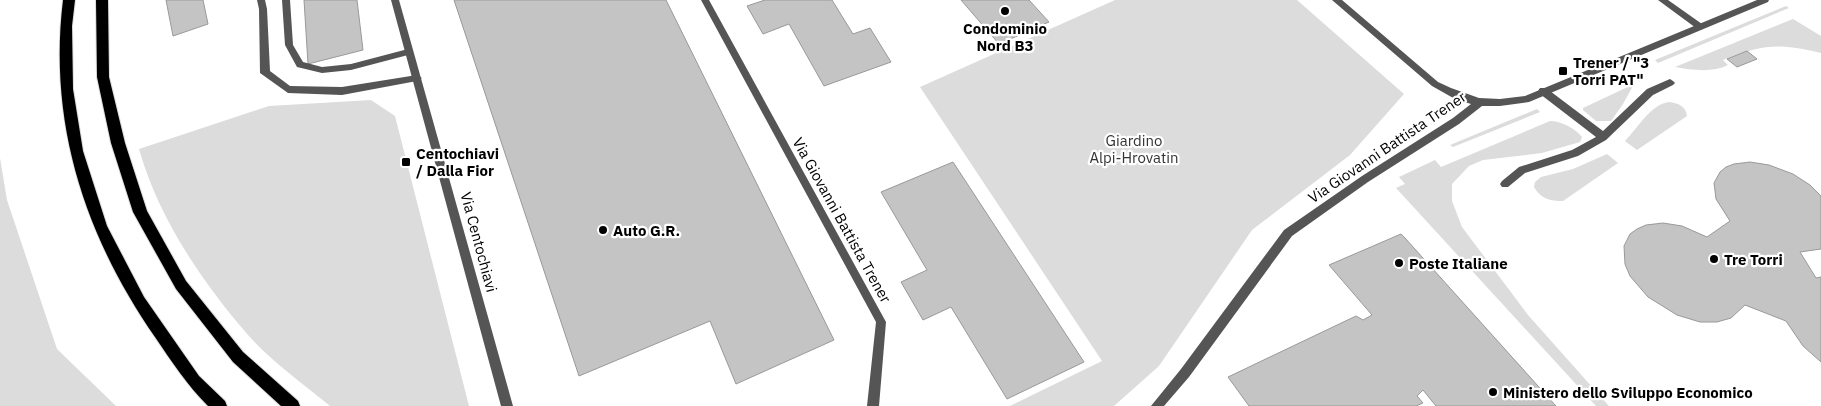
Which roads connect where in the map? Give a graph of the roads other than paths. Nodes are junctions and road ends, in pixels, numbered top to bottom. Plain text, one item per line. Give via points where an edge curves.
1 (69, 0) edge
2 (102, 0) edge
3 (261, 0) edge
4 (286, 0) edge
5 (395, 0) edge
6 (706, 0) edge
7 (1336, 0) edge
8 (1662, 0) edge
9 (1765, 0) edge
10 (1699, 26) junction
11 (408, 52) junction
12 (416, 78) junction
13 (1670, 83) dead end
14 (1544, 91) junction
15 (1479, 103) junction
16 (1603, 137) junction
17 (1505, 184) dead end
18 (219, 406) edge
19 (292, 406) edge
20 (507, 406) edge
21 (873, 406) edge
22 (1157, 406) edge

1 - 18 highway via 66,89 76,151 100,227 139,302 194,381
2 - 19 highway via 103,77 118,143 140,212 180,285 238,357
3 - 12 street via 265,74 288,89 342,91
4 - 11 street via 290,45 300,65 322,70 351,68
5 - 11 street, Via Centochiavi
6 - 21 street, Via Giovanni Battista Trener via 881,322
7 - 15 street via 1435,84 1454,95
8 - 10 street
9 - 10 street, Via Giovanni Battista Trener
10 - 14 street, Via Giovanni Battista Trener
11 - 12 street, Via Centochiavi
12 - 20 street, Via Centochiavi
13 - 16 street via 1650,92
14 - 15 street, Via Giovanni Battista Trener via 1526,99
14 - 16 street
15 - 22 street, Via Giovanni Battista Trener via 1288,233
16 - 17 street via 1575,154 1522,170

